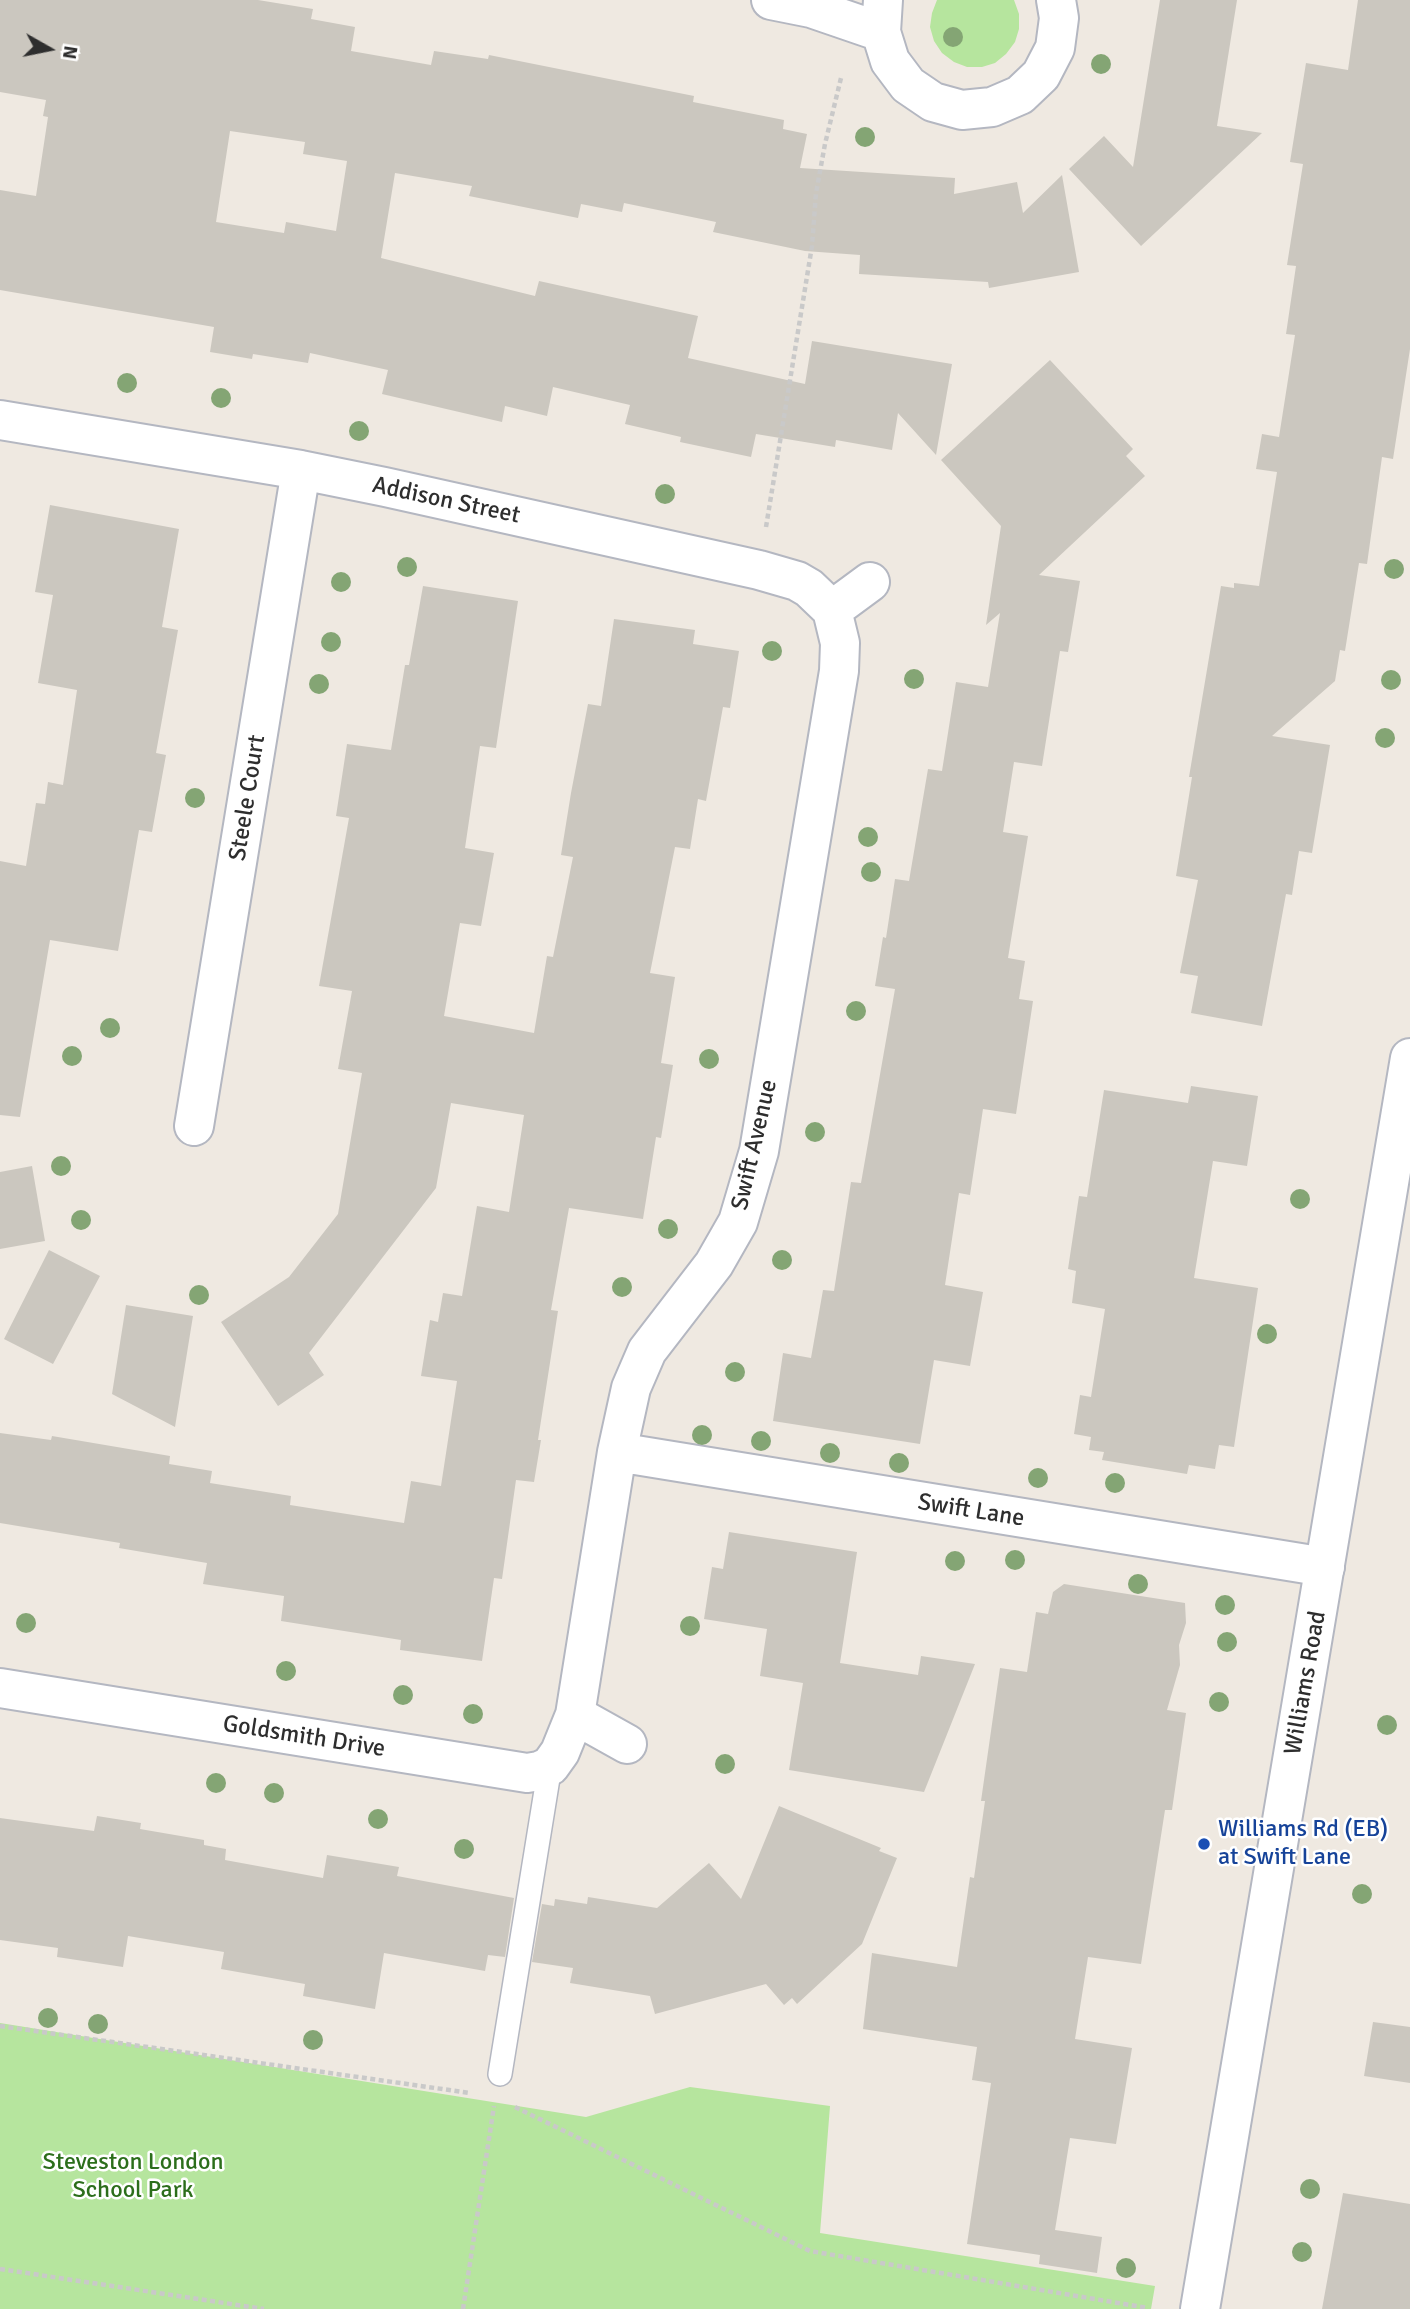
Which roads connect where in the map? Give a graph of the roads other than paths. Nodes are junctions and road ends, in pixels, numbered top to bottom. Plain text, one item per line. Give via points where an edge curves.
1 (771, 0) edge
2 (1056, 0) edge
3 (882, 16) edge
4 (0, 420) edge
5 (301, 470) junction
6 (870, 582) dead end
7 (832, 610) junction
8 (1410, 1058) edge
9 (194, 1126) dead end
10 (617, 1452) junction
11 (1325, 1567) junction
12 (0, 1688) edge
13 (575, 1716) junction
14 (627, 1744) dead end
15 (550, 1766) junction
16 (500, 2074) road end
17 (1200, 2309) edge

1 - 3 street
2 - 3 street via 1055,48 1041,75 1020,95 992,107 962,110 933,102 908,85 890,61
4 - 5 street, Addison Street
5 - 7 street, Addison Street via 781,575 809,588
5 - 9 street, Steele Court
6 - 7 street
7 - 10 street, Swift Avenue via 840,643 839,671 759,1151 738,1222 714,1264 647,1351 631,1388
8 - 11 street, Williams Road
10 - 11 street, Swift Lane
10 - 13 street, Swift Avenue
11 - 17 street, Williams Road
12 - 15 street, Goldsmith Drive via 527,1773
13 - 14 street
13 - 15 street via 561,1752
15 - 16 lane

